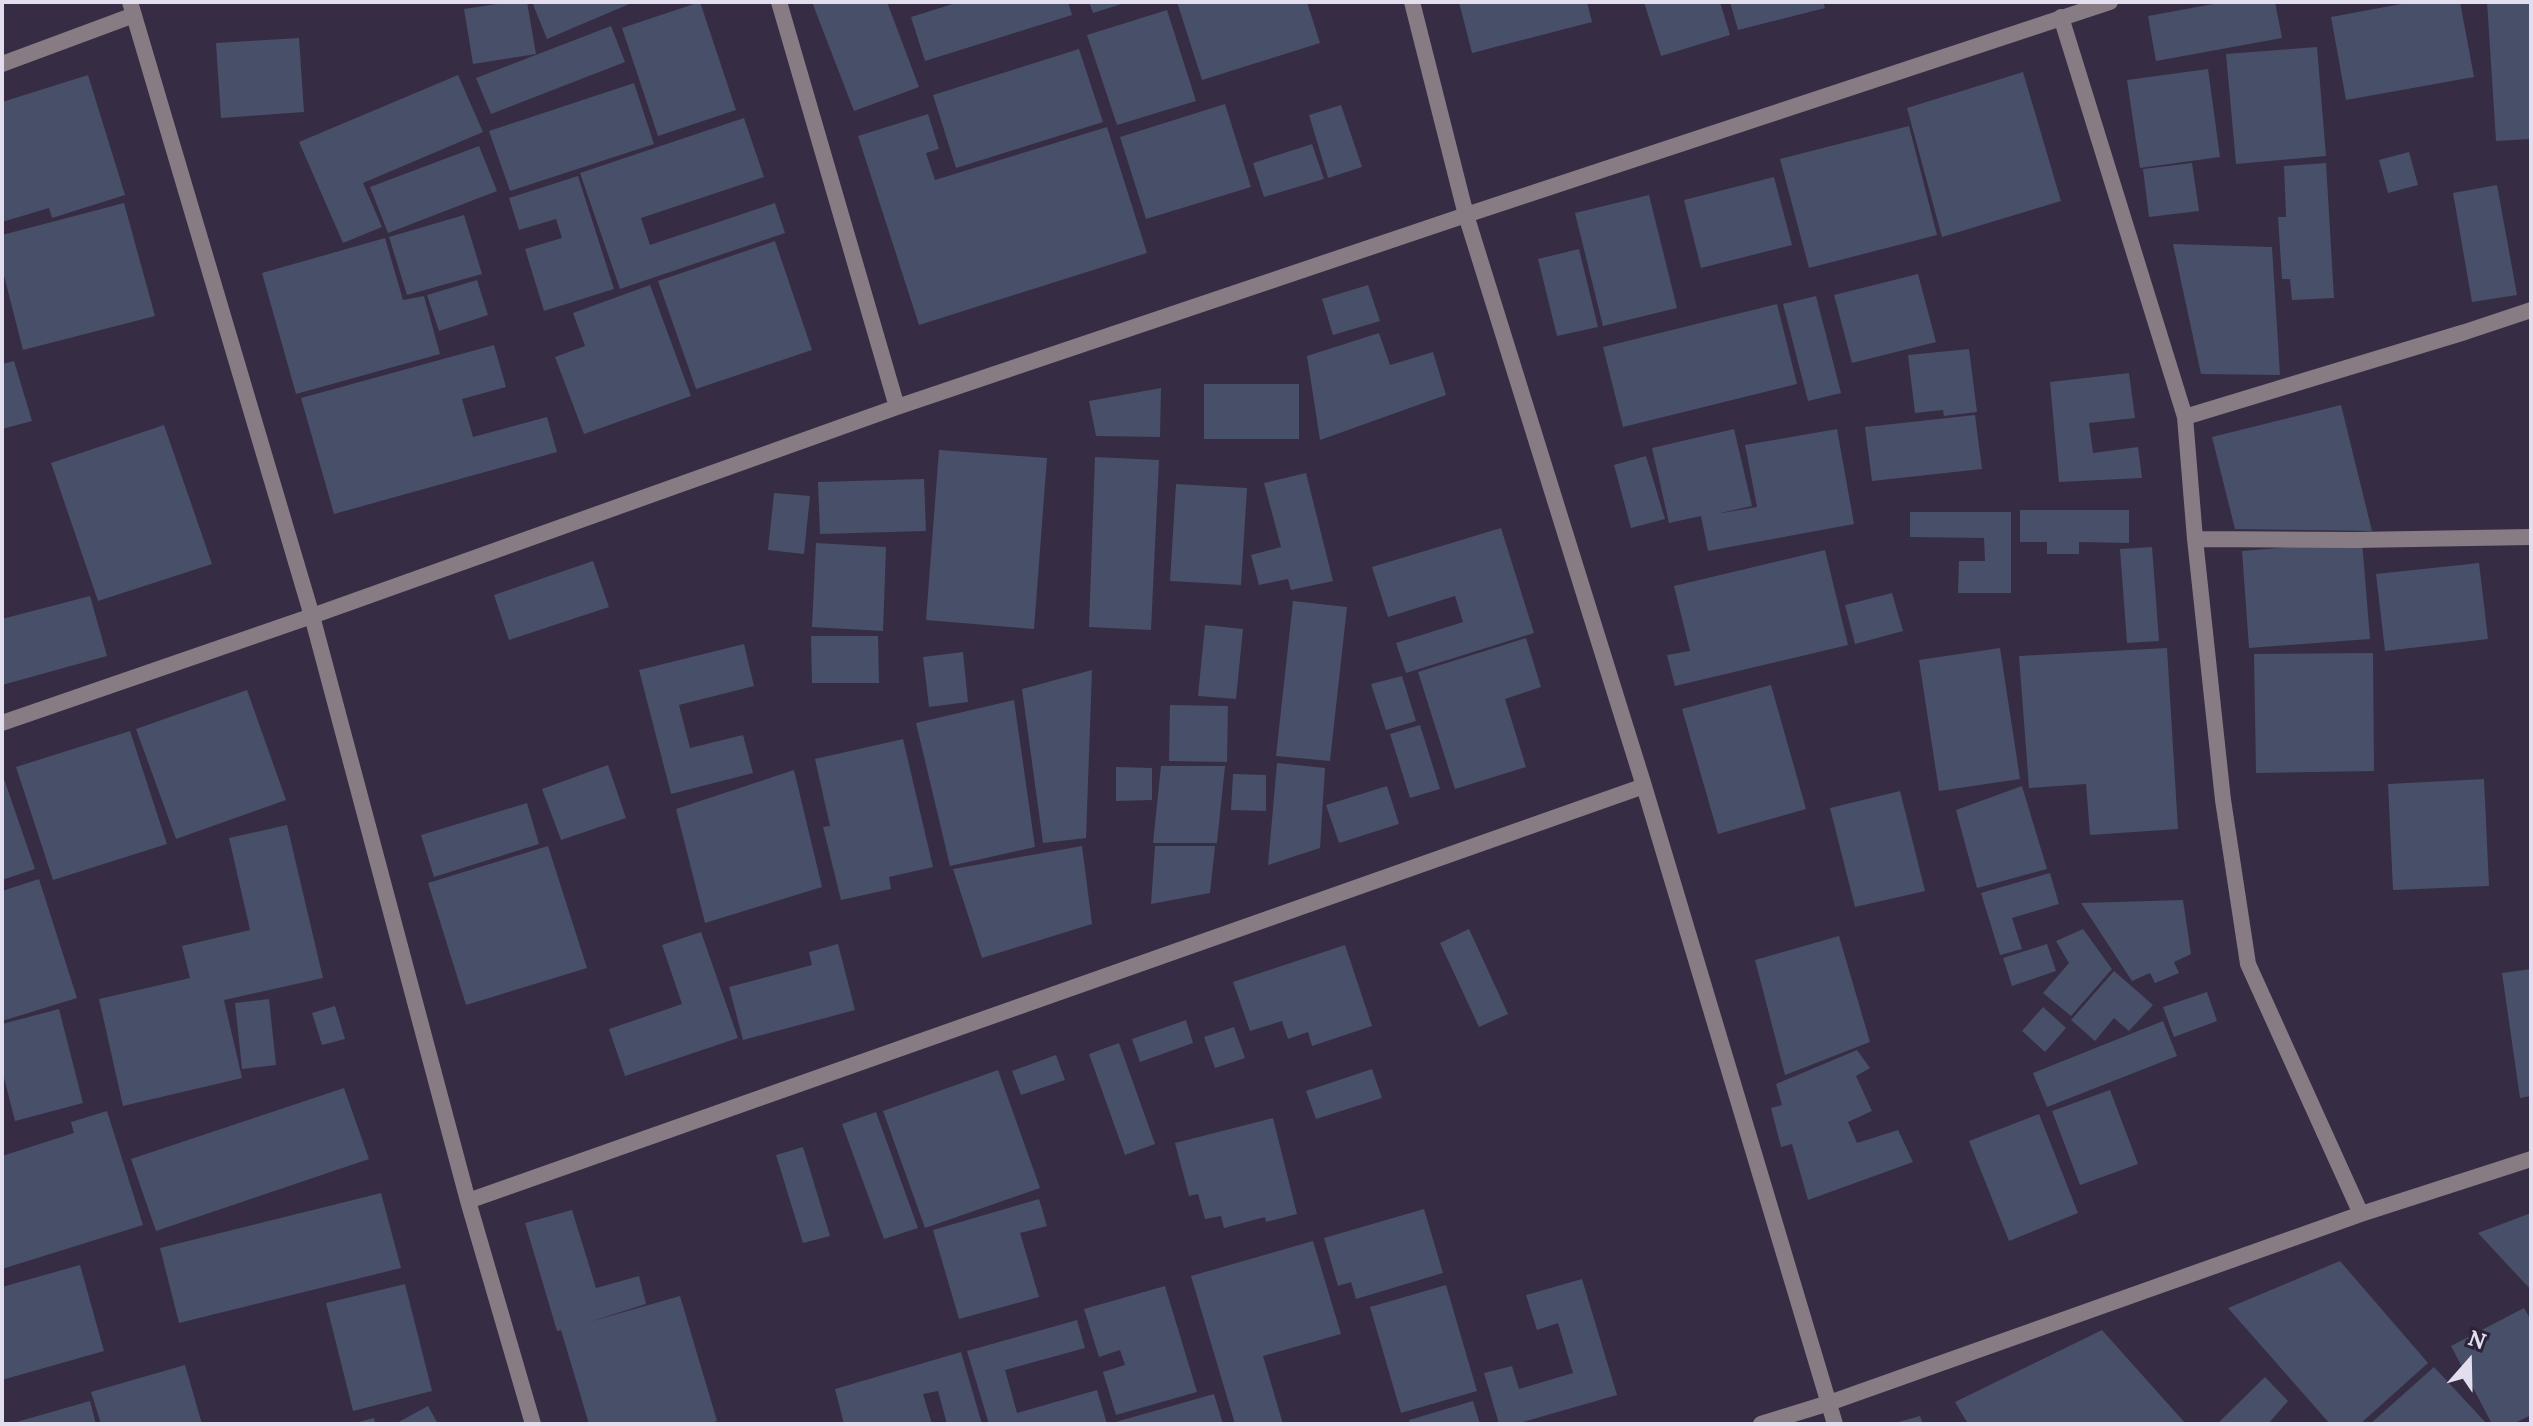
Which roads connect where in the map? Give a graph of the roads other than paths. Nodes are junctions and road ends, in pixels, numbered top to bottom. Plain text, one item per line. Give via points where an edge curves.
1 (779, 2) edge
2 (1412, 2) edge
3 (2110, 2) edge
4 (132, 9) edge
5 (2061, 17) junction
6 (2, 64) edge
7 (1466, 215) junction
8 (2531, 310) edge
9 (897, 407) junction
10 (2185, 417) junction
11 (2531, 537) edge
12 (2195, 539) junction
13 (312, 616) junction
14 (2, 723) edge
15 (1644, 786) junction
16 (2531, 1159) edge
17 (468, 1201) junction
18 (2361, 1214) junction
19 (1829, 1403) junction
20 (533, 1424) edge
21 (1761, 1424) edge
22 (1835, 1424) edge

1 - 9 street
2 - 7 street
3 - 5 street
4 - 6 street
4 - 13 street
5 - 7 street
5 - 10 street
7 - 9 street
7 - 15 street
8 - 10 street
9 - 13 street
10 - 12 street
11 - 12 street
12 - 18 street via 2223,800 2248,964
13 - 14 street
13 - 17 street
15 - 17 street
15 - 19 street
16 - 18 street
17 - 20 street
18 - 19 street
19 - 21 street
19 - 22 street

